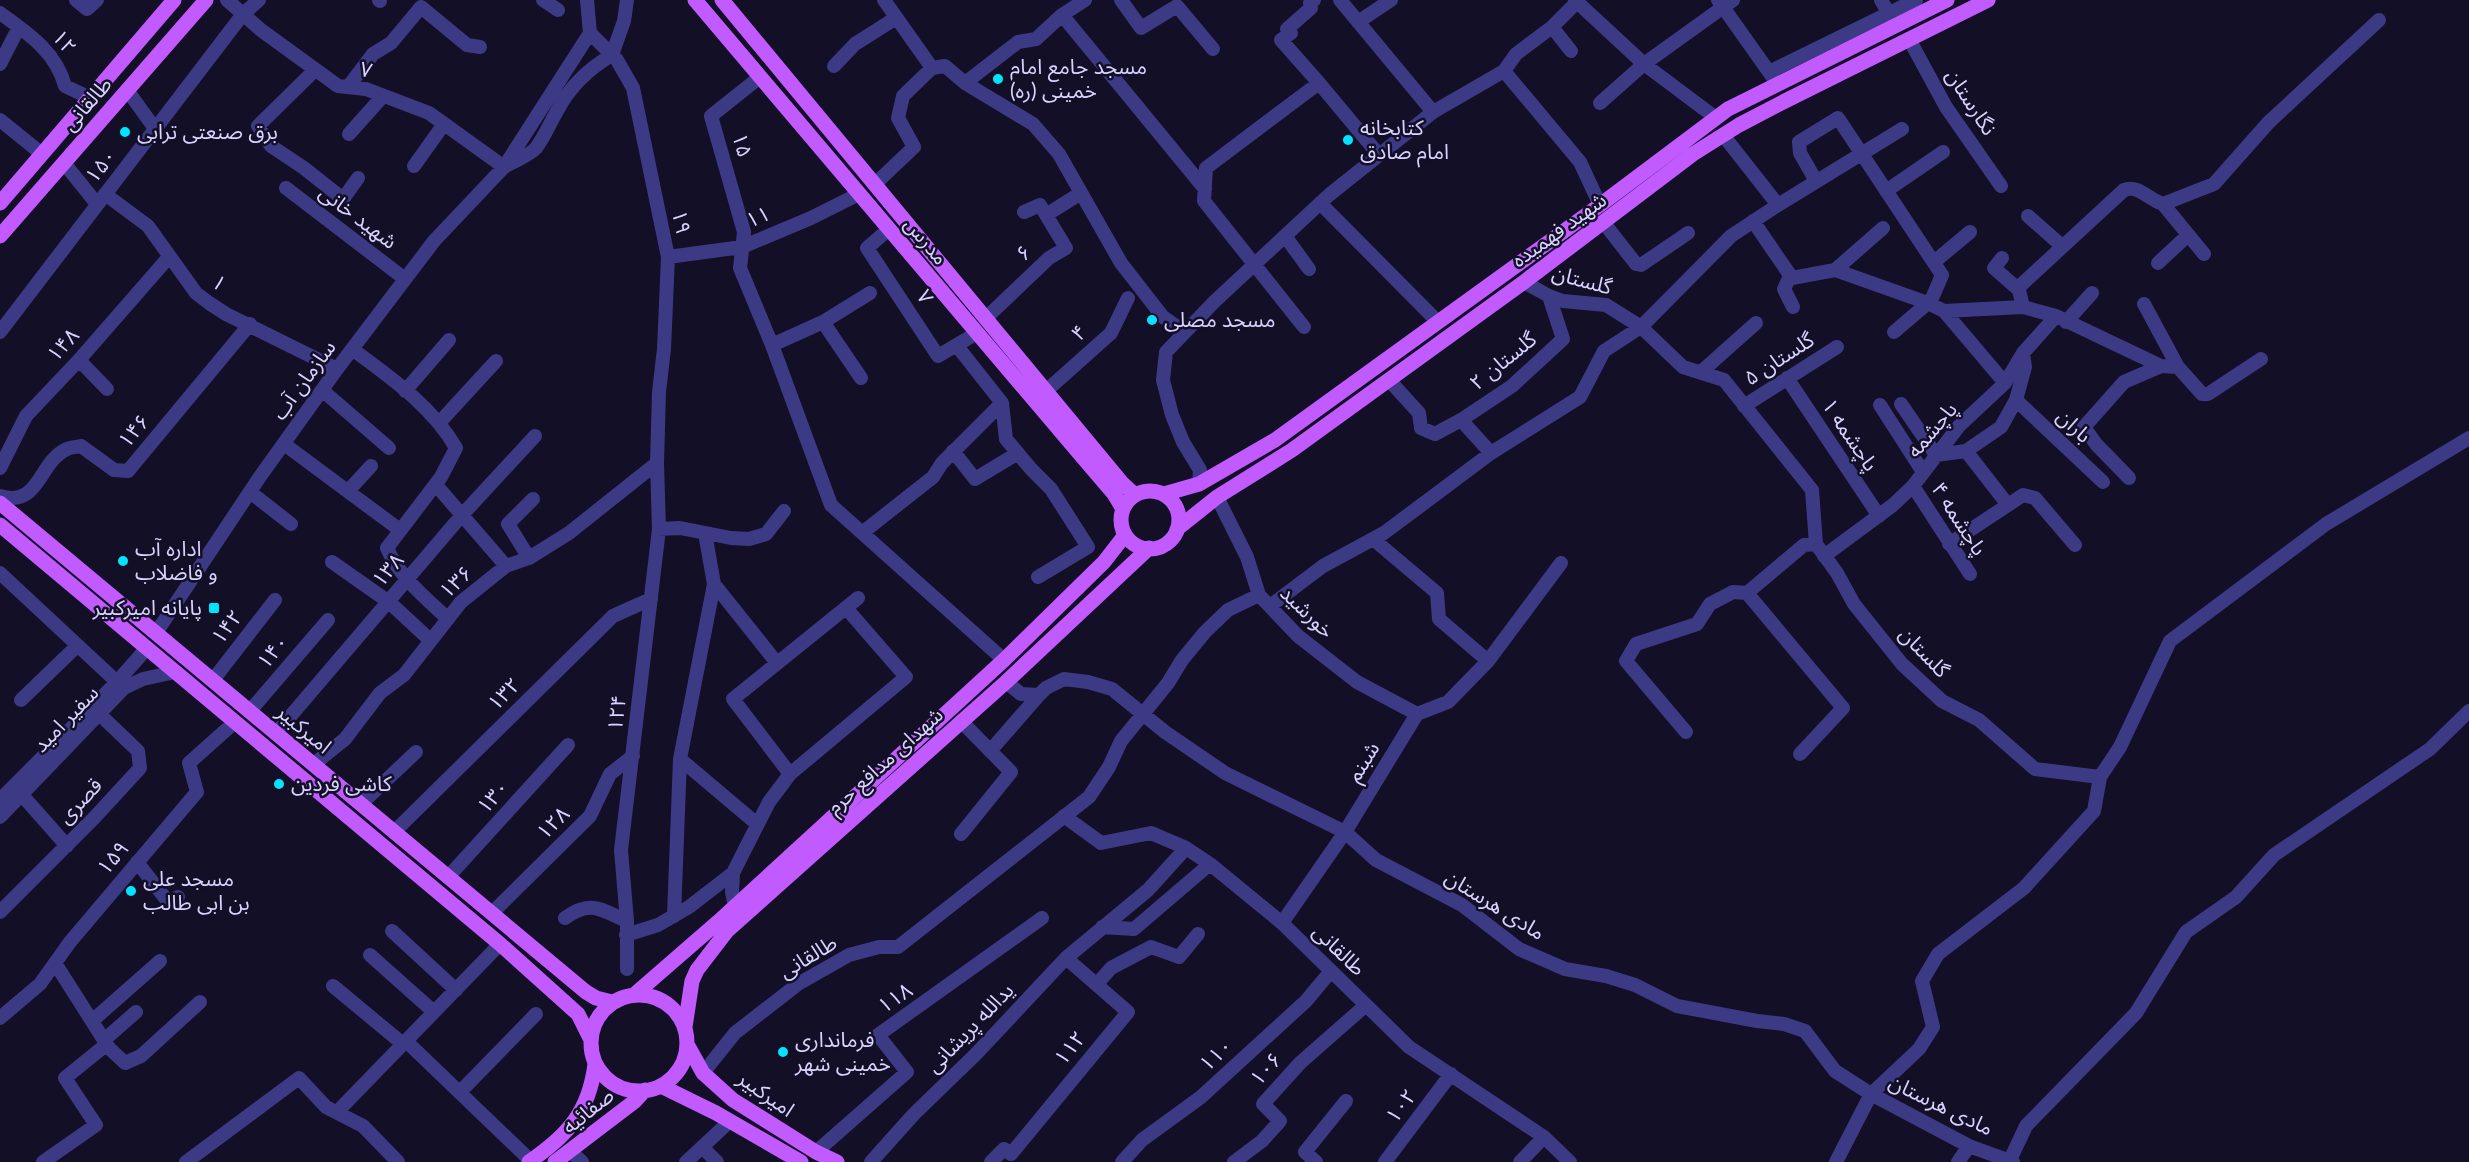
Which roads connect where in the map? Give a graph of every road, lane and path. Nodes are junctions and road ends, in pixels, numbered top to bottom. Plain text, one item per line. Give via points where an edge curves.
1 (76, 0) edge
2 (97, 0) edge
3 (174, 0) edge
4 (206, 0) edge
5 (227, 0) edge
6 (259, 0) edge
7 (543, 0) edge
8 (586, 0) edge
9 (627, 0) edge
10 (695, 0) edge
11 (722, 0) edge
12 (884, 0) edge
13 (1121, 0) edge
14 (1314, 0) edge
15 (1341, 0) edge
16 (1391, 0) edge
17 (1881, 0) edge
18 (1916, 0) edge
19 (1947, 0) edge
20 (1988, 0) edge
21 (1081, 1) edge
22 (1576, 1) edge
23 (1725, 2) edge
24 (558, 10) dead end
25 (0, 13) edge
26 (243, 14) junction
27 (1889, 14) junction
28 (1062, 15) junction
29 (896, 18) junction
30 (2379, 20) dead end
31 (1358, 22) junction
32 (19, 27) junction
33 (1552, 27) junction
34 (590, 33) junction
35 (1869, 39) junction
36 (1909, 39) junction
37 (480, 47) dead end
38 (1213, 49) dead end
39 (1570, 51) dead end
40 (1845, 51) junction
41 (1877, 55) junction
42 (612, 56) junction
43 (0, 64) edge
44 (1644, 64) junction
45 (834, 66) dead end
46 (1854, 67) junction
47 (932, 68) junction
48 (315, 70) junction
49 (1504, 71) junction
50 (760, 77) junction
51 (1773, 78) junction
52 (1319, 82) junction
53 (965, 83) junction
54 (348, 87) junction
55 (127, 90) junction
56 (383, 96) junction
57 (90, 98) junction
58 (1600, 104) dead end
59 (1433, 112) junction
60 (1716, 118) junction
61 (0, 120) edge
62 (444, 124) junction
63 (1902, 129) dead end
64 (156, 130) junction
65 (831, 131) junction
66 (349, 134) dead end
67 (1723, 135) junction
68 (818, 145) junction
69 (1943, 152) dead end
70 (1862, 153) junction
71 (42, 154) junction
72 (1379, 155) junction
73 (64, 163) junction
74 (414, 166) dead end
75 (504, 167) junction
76 (358, 178) dead end
77 (1816, 181) junction
78 (875, 184) junction
79 (2001, 186) dead end
80 (286, 188) dead end
81 (1205, 189) junction
82 (1887, 191) junction
83 (1081, 193) junction
84 (859, 194) junction
85 (101, 199) junction
86 (0, 203) edge
87 (1320, 203) junction
88 (2163, 204) junction
89 (1600, 205) junction
90 (1778, 205) junction
91 (1024, 212) dead end
92 (1046, 215) junction
93 (2028, 216) dead end
94 (1753, 221) junction
95 (1604, 223) junction
96 (1883, 228) dead end
97 (889, 229) junction
98 (1970, 232) dead end
99 (1688, 233) dead end
100 (0, 236) edge
101 (1285, 236) junction
102 (2187, 236) junction
103 (2062, 246) junction
104 (742, 247) junction
105 (2204, 254) dead end
106 (169, 257) junction
107 (668, 257) junction
108 (2002, 258) dead end
109 (1934, 262) junction
110 (2158, 263) dead end
111 (1253, 265) junction
112 (1310, 269) dead end
113 (1835, 270) junction
114 (1790, 276) junction
115 (405, 279) junction
116 (1524, 282) junction
117 (2019, 290) junction
118 (870, 292) dead end
119 (2092, 293) dead end
120 (1549, 297) junction
121 (1128, 298) dead end
122 (1929, 303) junction
123 (2144, 304) dead end
124 (1793, 307) dead end
125 (2024, 307) junction
126 (1944, 311) junction
127 (986, 318) junction
128 (2061, 319) junction
129 (823, 322) junction
130 (1438, 322) junction
131 (1756, 323) dead end
132 (250, 324) junction
133 (1304, 327) dead end
134 (1641, 327) junction
135 (0, 332) edge
136 (1185, 332) junction
137 (1894, 332) dead end
138 (977, 333) junction
139 (448, 340) dead end
140 (772, 345) junction
141 (957, 346) junction
142 (1837, 347) dead end
143 (352, 349) junction
144 (2023, 353) junction
145 (2261, 359) dead end
146 (79, 360) junction
147 (496, 361) dead end
148 (2161, 366) junction
149 (2178, 367) junction
150 (337, 369) junction
151 (1701, 372) junction
152 (861, 378) dead end
153 (1787, 378) junction
154 (1389, 380) junction
155 (2005, 383) junction
156 (107, 389) dead end
157 (322, 390) junction
158 (405, 391) junction
159 (1047, 391) junction
160 (1332, 399) junction
161 (2016, 400) junction
162 (1002, 403) junction
163 (1901, 404) dead end
164 (1881, 405) dead end
165 (1744, 406) junction
166 (1311, 413) junction
167 (1343, 413) junction
168 (1461, 420) junction
169 (439, 423) junction
170 (1322, 428) junction
171 (535, 436) dead end
172 (2469, 438) edge
173 (284, 444) junction
174 (389, 448) dead end
175 (1966, 451) junction
176 (953, 452) junction
177 (1018, 453) junction
178 (1491, 453) junction
179 (1936, 455) junction
180 (657, 463) junction
181 (370, 466) dead end
182 (0, 468) edge
183 (1923, 472) junction
184 (2129, 478) dead end
185 (2103, 482) dead end
186 (1199, 484) junction
187 (436, 485) junction
188 (1913, 486) junction
189 (348, 491) junction
190 (250, 492) junction
191 (1164, 494) junction
192 (1135, 495) junction
193 (0, 496) edge
194 (1217, 497) junction
195 (533, 498) dead end
196 (0, 503) edge
197 (2008, 506) junction
198 (1123, 509) junction
199 (784, 511) dead end
200 (462, 515) junction
201 (1879, 516) junction
202 (291, 524) dead end
203 (659, 529) junction
204 (1177, 529) junction
205 (400, 530) junction
206 (2, 531) edge
207 (705, 533) junction
208 (862, 533) junction
209 (1125, 535) junction
210 (1373, 539) junction
211 (1949, 543) junction
212 (2075, 544) dead end
213 (1149, 548) junction
214 (1820, 550) junction
215 (529, 558) junction
216 (332, 562) dead end
217 (1561, 563) dead end
218 (506, 566) junction
219 (0, 573) edge
220 (1970, 574) dead end
221 (1038, 578) dead end
222 (408, 580) junction
223 (714, 585) junction
224 (1747, 593) junction
225 (1260, 595) junction
226 (858, 598) dead end
227 (651, 599) junction
228 (275, 600) dead end
229 (389, 602) junction
230 (1270, 606) junction
231 (846, 608) junction
232 (448, 619) junction
233 (328, 620) dead end
234 (156, 633) junction
235 (430, 640) junction
236 (78, 645) junction
237 (147, 648) junction
238 (1004, 660) junction
239 (1488, 661) junction
240 (777, 663) junction
241 (175, 672) junction
242 (213, 680) junction
243 (117, 682) junction
244 (1005, 682) junction
245 (1039, 695) junction
246 (21, 700) dead end
247 (96, 710) junction
248 (250, 711) junction
249 (2469, 711) edge
250 (1417, 714) junction
251 (1144, 715) junction
252 (961, 721) junction
253 (235, 722) junction
254 (1686, 732) dead end
255 (276, 733) junction
256 (568, 745) dead end
257 (990, 751) junction
258 (416, 752) dead end
259 (1800, 754) dead end
260 (633, 756) junction
261 (680, 759) junction
262 (314, 764) junction
263 (790, 774) junction
264 (2100, 777) junction
265 (22, 795) junction
266 (0, 800) edge
267 (361, 804) junction
268 (1064, 816) junction
269 (0, 817) edge
270 (757, 824) junction
271 (394, 832) junction
272 (1345, 832) junction
273 (961, 834) dead end
274 (67, 846) junction
275 (1186, 848) junction
276 (137, 862) junction
277 (1210, 864) junction
278 (733, 873) junction
279 (454, 881) junction
280 (178, 897) dead end
281 (448, 900) junction
282 (735, 907) junction
283 (0, 912) edge
284 (492, 913) junction
285 (674, 916) junction
286 (565, 918) dead end
287 (1042, 918) dead end
288 (1282, 923) junction
289 (723, 927) junction
290 (1102, 927) junction
291 (627, 928) junction
292 (392, 931) dead end
293 (1198, 933) dead end
294 (500, 944) junction
295 (370, 955) dead end
296 (1066, 958) junction
297 (160, 962) dead end
298 (55, 963) junction
299 (627, 969) dead end
300 (1331, 971) junction
301 (1097, 984) junction
302 (333, 986) dead end
303 (456, 990) junction
304 (634, 994) junction
305 (200, 1002) dead end
306 (612, 1002) junction
307 (1366, 1005) junction
308 (136, 1012) dead end
309 (434, 1012) junction
310 (536, 1014) dead end
311 (0, 1018) edge
312 (92, 1021) junction
313 (685, 1027) junction
314 (590, 1038) junction
315 (106, 1042) junction
316 (404, 1043) junction
317 (687, 1044) junction
318 (595, 1064) junction
319 (703, 1073) junction
320 (1450, 1074) junction
321 (661, 1086) junction
322 (645, 1090) junction
323 (460, 1092) junction
324 (1871, 1094) junction
325 (1346, 1101) dead end
326 (337, 1112) junction
327 (730, 1121) junction
328 (1544, 1137) junction
329 (1969, 1146) junction
330 (702, 1147) junction
331 (816, 1152) junction
332 (576, 1157) edge
333 (1301, 1157) edge
334 (794, 1160) edge
335 (530, 1161) edge
336 (2012, 1161) edge
337 (43, 1162) edge
338 (186, 1162) edge
339 (398, 1162) edge
340 (555, 1162) edge
341 (686, 1162) edge
342 (717, 1162) edge
343 (837, 1162) edge
344 (871, 1162) edge
345 (991, 1162) edge
346 (1122, 1162) edge
347 (1234, 1162) edge
348 (1316, 1162) edge
349 (1385, 1162) edge
350 (1520, 1162) edge
351 (1570, 1162) edge
352 (1836, 1162) edge
353 (1958, 1162) edge

1 - 2 street via 87,9
3 - 57 main road, طالقانی
4 - 55 main road, طالقانی
5 - 26 street, ۷
6 - 26 street, ۱۵۰
7 - 24 street
8 - 34 street
9 - 42 street
10 - 50 main road, مدرس
11 - 65 main road, مدرس
12 - 29 street
13 - 38 street via 1142,28 1177,6
14 - 52 street via 1311,8 1287,29 1291,33 1281,40
15 - 31 street
16 - 31 street
17 - 27 street
18 - 27 street
19 - 35 main road, شهید فهمیده
20 - 36 main road, شهید فهمیده
21 - 28 street
22 - 33 street
22 - 44 street
23 - 44 street
23 - 51 street
25 - 32 street, ۱۲
26 - 48 street, ۷
26 - 64 street, ۱۵۰
27 - 51 street
28 - 53 street via 1036,39 1018,42
28 - 81 street
29 - 45 street via 855,44
29 - 47 street
30 - 88 street via 2268,123 2214,184
31 - 59 street
32 - 43 street
32 - 57 street, ۱۲ via 43,45 61,70 65,86
33 - 39 street
33 - 49 street via 1516,54
34 - 42 street, ۱۹
34 - 75 street, سازمان آب
35 - 40 main road, شهید فهمیده
35 - 41 main road via 1868,50
36 - 41 main road, شهید فهمیده
36 - 79 street, نگارستان via 1946,107
37 - 54 street via 467,45 421,7 391,43 373,54
40 - 46 main road via 1853,57
40 - 51 main road, شهید فهمیده
41 - 46 main road, شهید فهمیده
42 - 75 street, سازمان آب via 591,67 576,84 535,150
42 - 107 street, ۱۹ via 633,88
44 - 58 street
44 - 60 street
46 - 67 main road, شهید فهمیده
47 - 53 street via 945,66
47 - 78 street via 903,96 898,118 914,147
48 - 54 street, ۷ via 338,86
48 - 76 street via 258,126 271,146 343,199
49 - 59 street
49 - 89 street via 1574,154
50 - 68 main road, مدرس
50 - 104 street, ۱۵ via 711,116 744,232
51 - 60 main road, شهید فهمیده
52 - 72 street
52 - 81 street via 1206,168
53 - 83 street via 1033,124 1059,154
54 - 56 street, ۷
55 - 64 street
55 - 73 main road, طالقانی
56 - 62 street, ۷ via 429,113
56 - 66 street
57 - 71 main road, طالقانی
59 - 72 street
60 - 89 main road, شهید فهمیده
61 - 71 street
62 - 74 street
62 - 75 street, ۷
63 - 70 street
64 - 85 street, ۱۵۰
65 - 68 main road
65 - 78 main road, مدرس
67 - 90 street
67 - 95 main road, شهید فهمیده
68 - 84 main road, مدرس
69 - 82 street
70 - 77 street
70 - 77 street via 1838,118 1820,128 1799,142 1798,147
70 - 82 street
71 - 86 main road, طالقانی
72 - 87 street
73 - 85 street, ۱
73 - 100 main road, طالقانی
75 - 115 street, سازمان آب via 434,241
77 - 90 street
78 - 127 main road, مدرس
80 - 115 street, شهید خانی
81 - 111 street via 1204,201
82 - 109 street
83 - 92 street
83 - 136 street via 1121,263 1163,317
84 - 97 main road, مدرس
84 - 104 street, ۱۱
85 - 106 street, ۱ via 148,226
85 - 135 street, ۱۵۰
87 - 101 street
87 - 130 street
88 - 102 street
88 - 103 street via 2130,187
89 - 130 main road, شهید فهمیده
90 - 94 street
91 - 92 street, ۶ via 1040,205
92 - 127 street, ۶ via 1066,248 1049,258
93 - 103 street
94 - 114 street
94 - 134 street via 1731,236
95 - 99 street via 1641,266
95 - 116 main road, شهید فهمیده
96 - 113 street
97 - 138 main road, مدرس
97 - 141 street, ۷ via 867,248 938,356
98 - 109 street
101 - 111 street
101 - 112 street
102 - 105 street
102 - 110 street
103 - 117 street
104 - 107 street, ۱۱
104 - 140 street via 740,268
106 - 132 street, ۱ via 196,293 226,314
106 - 146 street, ۱۴۸
107 - 180 street, ۱۹
108 - 117 street via 1994,268
109 - 122 street via 1942,277
111 - 133 street
111 - 136 street
113 - 114 street
113 - 122 street
114 - 124 street via 1784,289
115 - 143 street, سازمان آب
116 - 120 street, گلستان
116 - 154 main road, شهید فهمیده
117 - 125 street
118 - 129 street
119 - 128 street, پاچشمه
120 - 134 street, گلستان via 1606,305
120 - 168 street, گلستان ۲ via 1563,339 1512,386
121 - 159 street, ۴ via 1111,333
122 - 126 street
122 - 137 street
123 - 149 street
125 - 126 street
125 - 128 street
126 - 155 street
127 - 159 main road, مدرس
128 - 144 street, پاچشمه
128 - 148 street
129 - 140 street
129 - 152 street
130 - 160 main road, شهید فهمیده
131 - 151 street
132 - 150 street, ۱
132 - 193 street, ۱۴۶ via 128,471 114,470 81,446 66,449 47,467 31,492 12,499
134 - 151 street, گلستان via 1683,367
134 - 178 street via 1604,351 1580,397
136 - 186 street via 1166,352 1163,380 1183,442 1200,470
138 - 141 street, ۷
138 - 198 main road, مدرس
139 - 158 street
140 - 208 street via 831,505
141 - 162 street
142 - 153 street, گلستان ۵
143 - 150 street, سازمان آب
143 - 158 street
144 - 155 street, پاچشمه
144 - 161 street via 2025,367
145 - 149 street via 2204,395
146 - 156 street
146 - 182 street, ۱۴۸ via 26,416
147 - 169 street
148 - 149 street
148 - 184 street via 2124,382 2084,427
150 - 157 street, سازمان آب
151 - 165 street, گلستان via 1725,380
153 - 165 street, گلستان ۵
153 - 201 street, پاچشمه ۱
154 - 167 main road, شهید فهمیده
154 - 168 street via 1419,413 1421,428 1435,434
155 - 179 street, پاچشمه via 1959,426
157 - 173 street, سازمان آب
157 - 174 street
158 - 169 street
159 - 192 main road, مدرس
160 - 166 main road, شهید فهمیده
160 - 167 main road via 1334,409
161 - 175 street via 2001,426
161 - 185 street, باران
162 - 176 street
162 - 177 street via 1006,438
163 - 179 street
164 - 183 street
165 - 214 street, گلستان via 1812,490
166 - 170 main road via 1322,419
166 - 186 main road, شهید فهمیده via 1275,440
167 - 170 main road, شهید فهمیده
168 - 178 street
169 - 187 street via 456,448
170 - 194 main road, شهید فهمیده
171 - 200 street, ۱۳۸
172 - 264 street via 2326,524 2170,641 2120,747
173 - 189 street
173 - 190 street, سازمان آب
175 - 179 street
175 - 197 street
176 - 177 street via 975,479
176 - 208 street via 933,477
177 - 221 street via 1051,489 1088,547
178 - 210 street
179 - 183 street, پاچشمه
180 - 203 street, ۱۲۴
180 - 215 street, ۱۳۶ via 569,533
181 - 189 street
183 - 188 street, پاچشمه
186 - 191 main road, شهید فهمیده
187 - 200 street
187 - 205 street
188 - 201 street, پاچشمه
188 - 211 street, پاچشمه ۴
189 - 205 street
190 - 202 street
190 - 234 street, سازمان آب
191 - 192 main road via 1144,491
191 - 204 main road via 1178,513
192 - 198 main road
194 - 204 main road, شهید فهمیده
194 - 225 street, خورشید
195 - 215 street via 508,524
196 - 234 main road, امیرکبیر
197 - 211 street
197 - 212 street via 2023,495 2035,498
198 - 209 main road
199 - 207 street via 766,534 748,539
200 - 218 street
200 - 222 street, ۱۳۸
201 - 214 street, پاچشمه
203 - 207 street
203 - 227 street, ۱۲۴
204 - 213 main road via 1166,543
205 - 222 street via 387,548 392,562
206 - 237 main road, امیرکبیر
207 - 223 street
208 - 238 street
209 - 213 main road via 1140,547
209 - 238 main road, شهدای مدافع حرم via 1104,562
210 - 230 street via 1323,567
210 - 239 street via 1437,592 1439,619
211 - 220 street, پاچشمه ۴
213 - 244 main road, شهدای مدافع حرم
214 - 224 street, پاچشمه via 1804,545
214 - 264 street, گلستان via 1854,604 1902,664 1942,701 1979,720 2035,769
215 - 218 street, ۱۳۶
216 - 229 street
217 - 239 street
218 - 232 street, ۱۳۶ via 461,602
219 - 236 street
222 - 229 street, ۱۳۸
222 - 232 street
223 - 240 street
223 - 261 street
224 - 254 street via 1733,592 1710,604 1697,624 1636,644 1626,662
224 - 259 street via 1843,708
225 - 230 street, خورشید
225 - 251 street, طالقانی via 1228,610 1205,632
226 - 231 street
227 - 260 street, ۱۲۴
227 - 271 street, ۱۳۲ via 613,616
228 - 242 street, ۱۴۲
229 - 235 street
229 - 255 street, ۱۳۸
230 - 250 street, خورشید via 1298,636 1357,682
231 - 240 street
231 - 263 street via 906,677
232 - 235 street, ۱۳۶
233 - 248 street, ۱۴۰
234 - 242 main road, امیرکبیر
235 - 262 street, ۱۳۶ via 404,675 380,693 345,740
236 - 243 street
236 - 246 street
237 - 241 main road, امیرکبیر
237 - 243 street, سفیر امید
238 - 282 main road, شهدای مدافع حرم
239 - 250 street via 1448,702
240 - 263 street via 733,699
241 - 247 street, سفیر امید via 124,688
241 - 253 main road, امیرکبیر
242 - 248 main road, امیرکبیر
243 - 247 street, سفیر امید
244 - 245 street via 1021,694
244 - 252 main road, شهدای مدافع حرم
245 - 251 street, مادی هرستان via 1064,679 1088,682 1112,689
245 - 257 street, مادی هرستان
247 - 265 street, سفیر امید
247 - 266 street, سفیر امید
247 - 274 street, قصری via 138,751 140,768
248 - 255 main road, امیرکبیر
249 - 336 street via 2430,749 2274,855 2236,897 2186,932 2136,1013 2026,1126
250 - 272 street, شبنم
251 - 268 street, طالقانی via 1122,741 1089,797
251 - 272 street, مادی هرستان via 1225,773
252 - 257 street
252 - 289 main road, شهدای مدافع حرم
253 - 276 street, ۱۵۹ via 189,763 197,792
253 - 281 main road, امیرکبیر
255 - 262 main road, امیرکبیر
256 - 279 street, ۱۳۰
257 - 273 street via 1011,772
258 - 267 street
260 - 284 street, ۱۲۸ via 610,774 590,816
260 - 291 street, ۱۲۴ via 621,850
261 - 270 street
261 - 285 street
262 - 267 main road, امیرکبیر
263 - 270 street
264 - 324 street via 2094,811 2025,888 1938,954 1922,981 1933,1027 1919,1049
265 - 269 street, سفیر امید
265 - 274 street
267 - 271 main road, امیرکبیر
268 - 275 street, طالقانی via 1101,843 1151,833
268 - 319 street, طالقانی via 898,947 879,947 849,955 798,984 735,1034
270 - 278 street
271 - 279 main road, امیرکبیر
272 - 288 street, شبنم
272 - 324 street, مادی هرستان via 1376,860 1462,905 1519,949 1565,969 1635,984 1677,1006 1784,1024 1804,1031 1835,1071
274 - 283 street, قصری
275 - 277 street, طالقانی
275 - 290 street, یدالله پریشانی via 1148,890
276 - 280 street via 169,903
276 - 298 street, ۱۵۹
277 - 288 street, طالقانی
277 - 290 street via 1134,929
278 - 282 street
278 - 285 street
279 - 281 main road
279 - 284 main road, امیرکبیر
281 - 294 main road, امیرکبیر
282 - 289 main road, شهدای مدافع حرم
284 - 306 main road, امیرکبیر via 586,992
285 - 291 street via 658,925
286 - 291 street via 591,906
287 - 331 street, ۱۱۸ via 878,1035 906,1072
288 - 300 street, طالقانی
289 - 304 main road, شهدای مدافع حرم
289 - 313 main road, شهدای مدافع حرم via 692,981
290 - 296 street, یدالله پریشانی
291 - 299 street, ۱۲۴
292 - 303 street
293 - 301 street via 1179,957 1151,947 1111,968
294 - 303 street
294 - 314 main road, امیرکبیر via 578,1014
295 - 309 street
296 - 301 street, ۱۱۲
296 - 344 street, یدالله پریشانی
297 - 312 street
298 - 311 street, ۱۵۹ via 40,984
298 - 312 street
300 - 307 street, طالقانی
300 - 346 street, ۱۱۰ via 1306,1001 1201,1097 1142,1140
301 - 345 street, ۱۱۲ via 1128,1012 1011,1154 1004,1149
302 - 316 street
303 - 309 street
304 - 306 main road
304 - 313 main road via 663,1001
305 - 315 street via 141,1056 125,1063
306 - 314 main road via 600,1014
307 - 320 street, طالقانی via 1409,1047
307 - 347 street, ۱۰۶ via 1299,1063 1263,1104 1280,1121
308 - 315 street
309 - 316 street
310 - 323 street
312 - 315 street
313 - 317 main road
314 - 318 main road
315 - 337 street via 65,1078 96,1125
316 - 323 street
316 - 326 street
317 - 319 main road, امیرکبیر
317 - 321 main road via 680,1068
318 - 322 main road via 605,1078 620,1087
318 - 335 main road, صفائیه via 580,1115 564,1135
319 - 331 main road, امیرکبیر via 734,1100
320 - 328 street, طالقانی
320 - 349 street, ۱۰۲
321 - 322 main road
321 - 327 main road, امیرکبیر
322 - 332 main road, صفائیه
323 - 335 street
324 - 329 street, مادی هرستان
324 - 352 street
325 - 333 street
326 - 338 street via 326,1107 299,1078
326 - 339 street via 363,1126
327 - 330 street
327 - 334 main road, امیرکبیر
328 - 350 street
328 - 351 street, طالقانی
329 - 336 street, مادی هرستان
329 - 353 street
330 - 341 street
330 - 342 street
331 - 343 main road, امیرکبیر
332 - 340 main road, صفائیه
333 - 348 street

